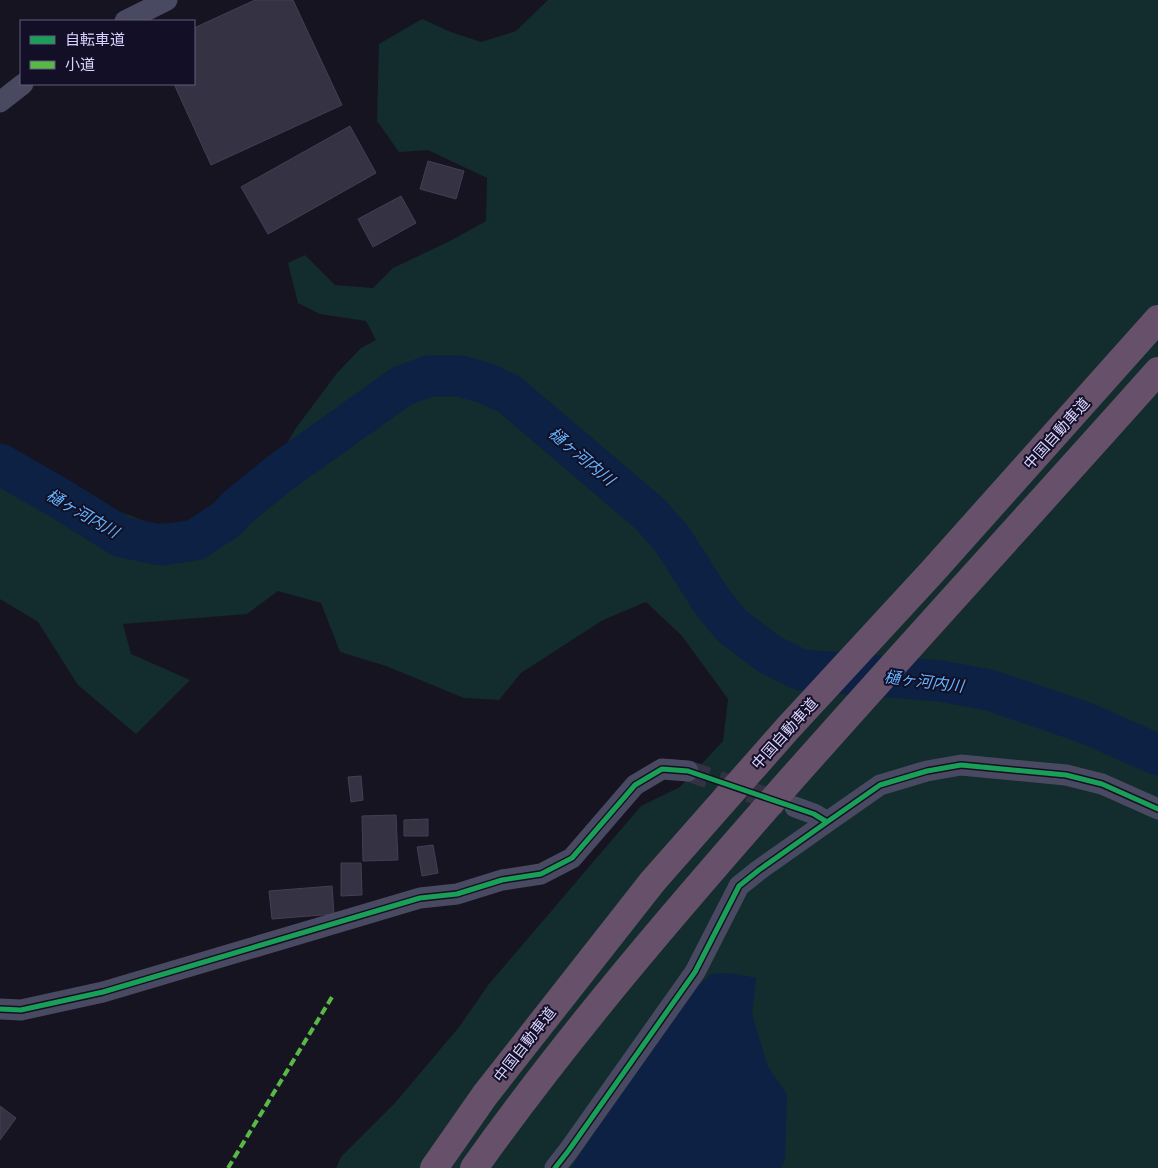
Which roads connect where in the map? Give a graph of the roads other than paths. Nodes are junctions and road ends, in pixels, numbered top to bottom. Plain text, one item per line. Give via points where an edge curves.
1 (168, 0) edge
2 (127, 20) edge
3 (22, 85) edge
4 (0, 102) edge
5 (1158, 319) edge
6 (1158, 372) edge
7 (688, 771) tunnel mouth
8 (795, 807) tunnel mouth
9 (1158, 809) edge
10 (828, 822) junction
11 (0, 1009) edge
12 (434, 1168) edge
13 (474, 1168) edge
14 (555, 1168) edge

1 - 2 street
3 - 4 street
5 - 12 highway, 中国自動車道 via 653,881 485,1095
6 - 13 highway via 687,897 514,1110
7 - 11 street via 662,770 635,785 572,858 542,874 502,880 456,894 420,898 104,992 21,1010
8 - 10 street
9 - 10 street via 1102,784 1066,775 961,765 880,785
10 - 14 street via 739,886 696,972

